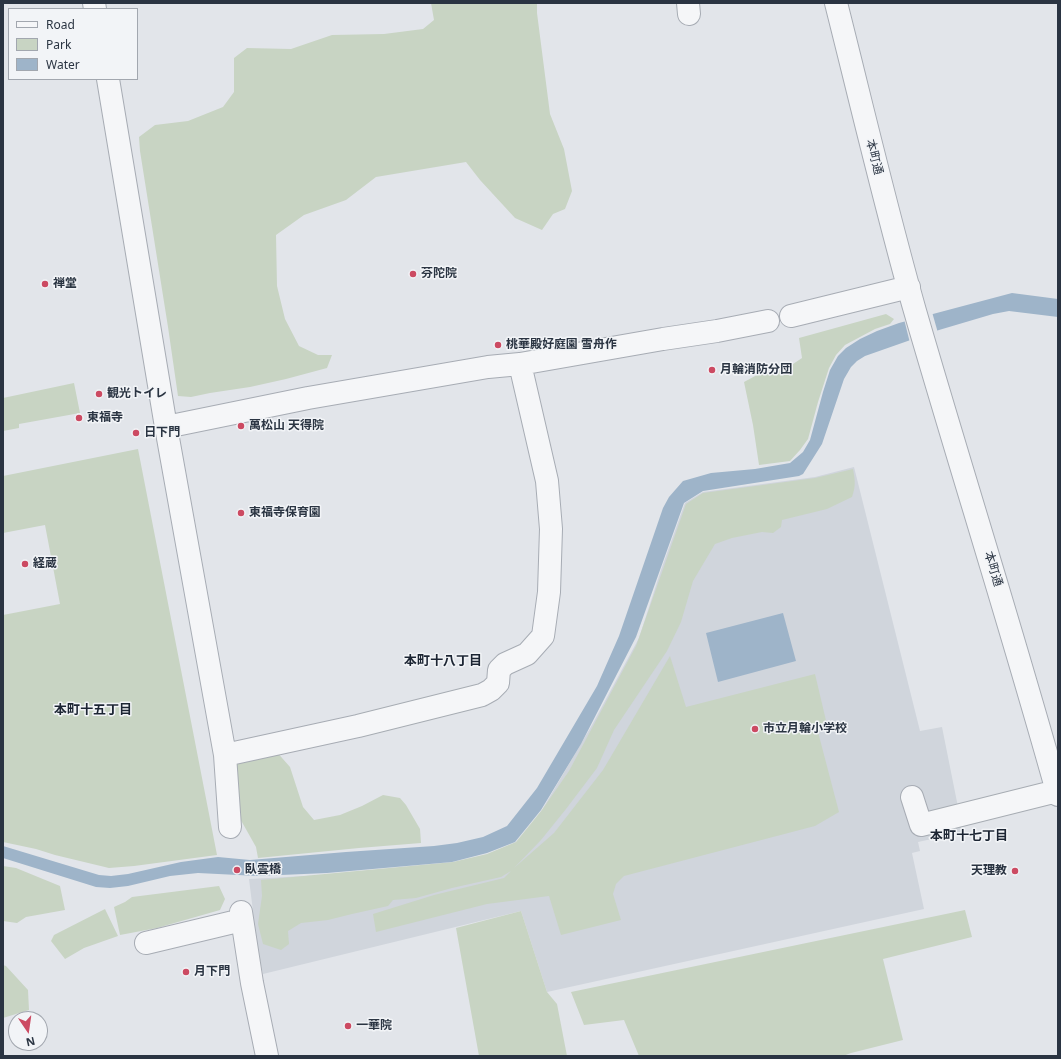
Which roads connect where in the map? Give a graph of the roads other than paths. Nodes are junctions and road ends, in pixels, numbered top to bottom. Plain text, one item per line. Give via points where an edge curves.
1 (836, 3) edge
2 (108, 80) edge
3 (909, 287) junction
4 (791, 316) dead end
5 (768, 321) dead end
6 (520, 364) junction
7 (166, 427) junction
8 (225, 755) junction
9 (1058, 793) edge
10 (912, 797) dead end
11 (230, 827) dead end
12 (146, 943) dead end
13 (267, 1056) edge

1 - 3 street, 本町通 via 886,207
2 - 7 street
3 - 4 street
3 - 9 street, 本町通
5 - 6 street
6 - 7 street via 488,367 308,398
6 - 8 street via 547,481 551,529 549,592 543,636 527,654 498,670 498,683 482,695
7 - 8 street
8 - 11 street
9 - 10 street via 921,825
12 - 13 street via 241,916

